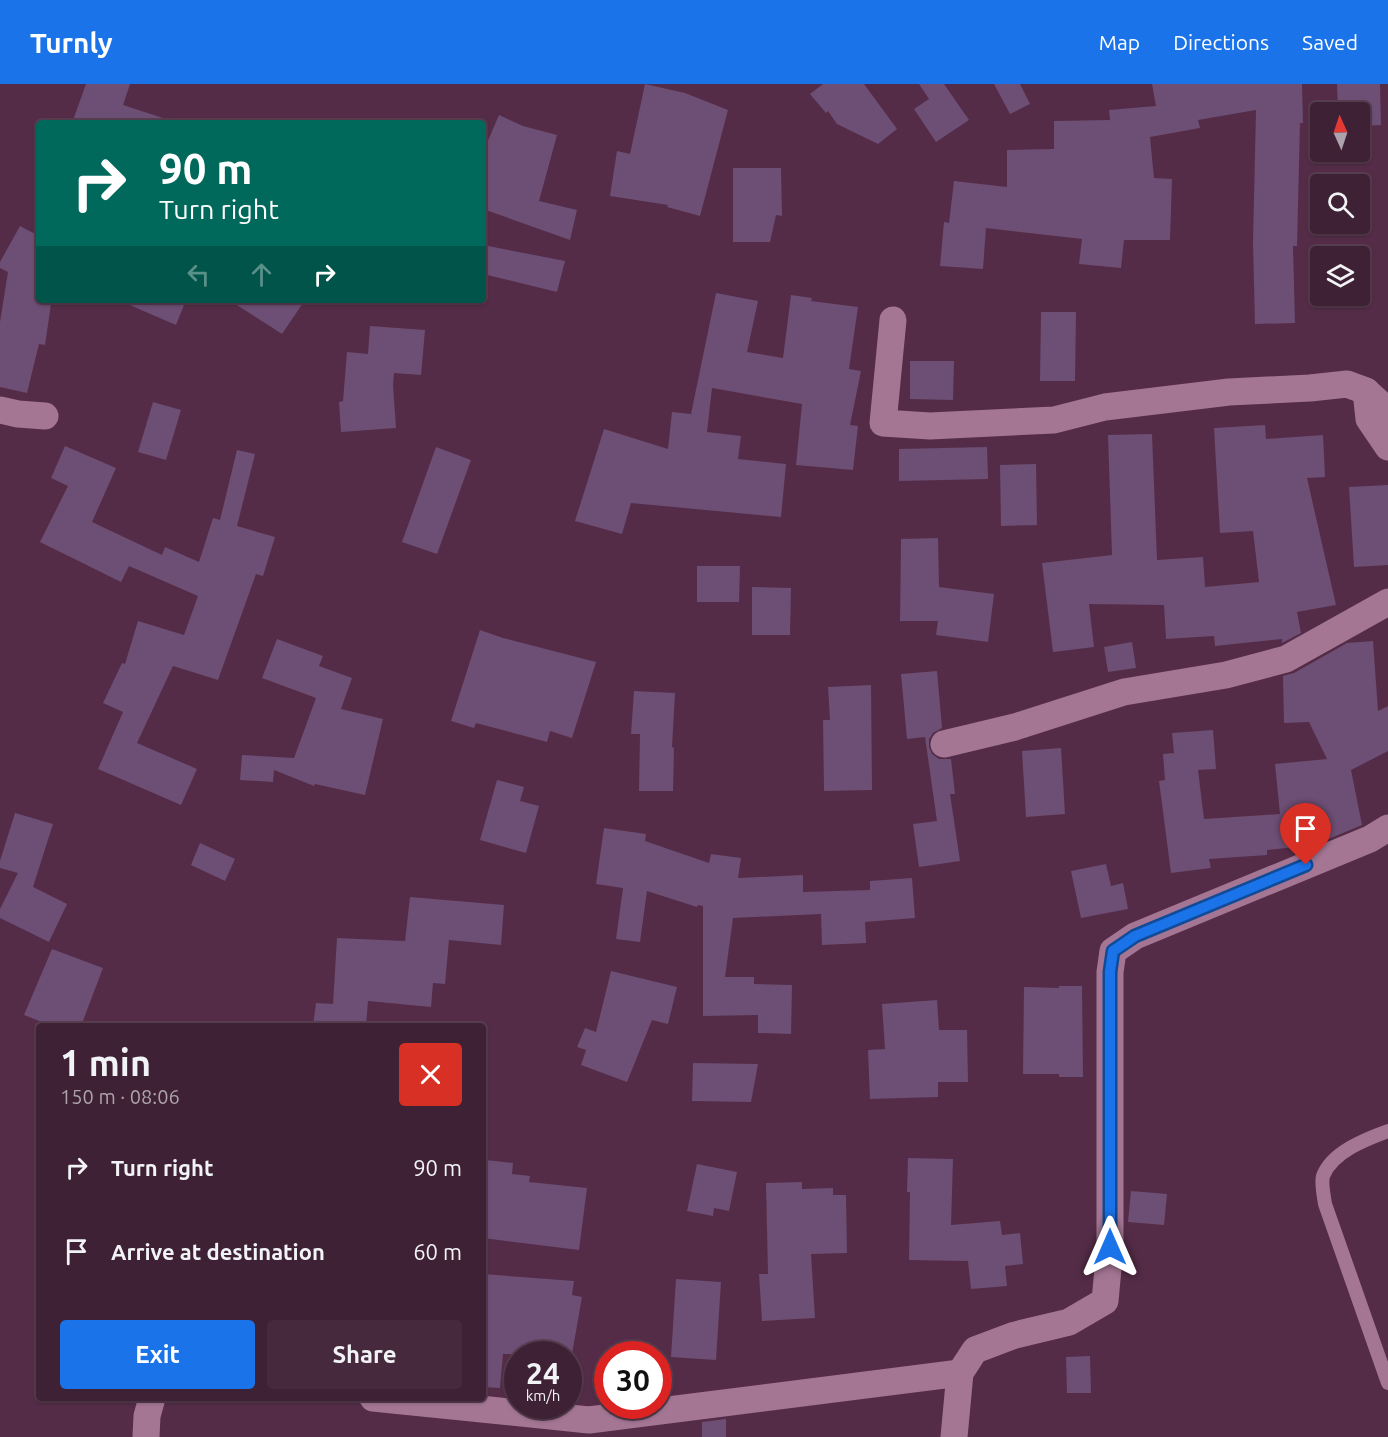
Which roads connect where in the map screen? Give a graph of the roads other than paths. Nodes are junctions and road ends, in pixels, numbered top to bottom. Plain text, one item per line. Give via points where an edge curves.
1 (893, 320) dead end
2 (1366, 391) junction
3 (0, 410) edge
4 (1388, 411) edge
5 (45, 416) dead end
6 (1388, 447) edge
7 (1388, 602) edge
8 (944, 744) dead end
9 (1388, 828) edge
10 (1388, 1131) edge
11 (960, 1373) junction
12 (1388, 1383) edge
13 (151, 1401) edge
14 (402, 1401) edge
15 (146, 1437) edge
16 (954, 1437) edge

1 - 2 street via 883,423 930,426 1054,420 1105,407 1229,392 1347,384
2 - 4 street
2 - 6 street via 1369,419
3 - 5 street
7 - 8 street via 1286,659 1226,675 1124,692 1015,727
9 - 11 street via 1371,839 1135,936 1113,951 1110,1247 1105,1301 1069,1322 975,1350
10 - 12 lane via 1346,1150 1330,1164 1322,1178 1325,1204
11 - 14 street via 589,1420
11 - 16 street
13 - 15 street

